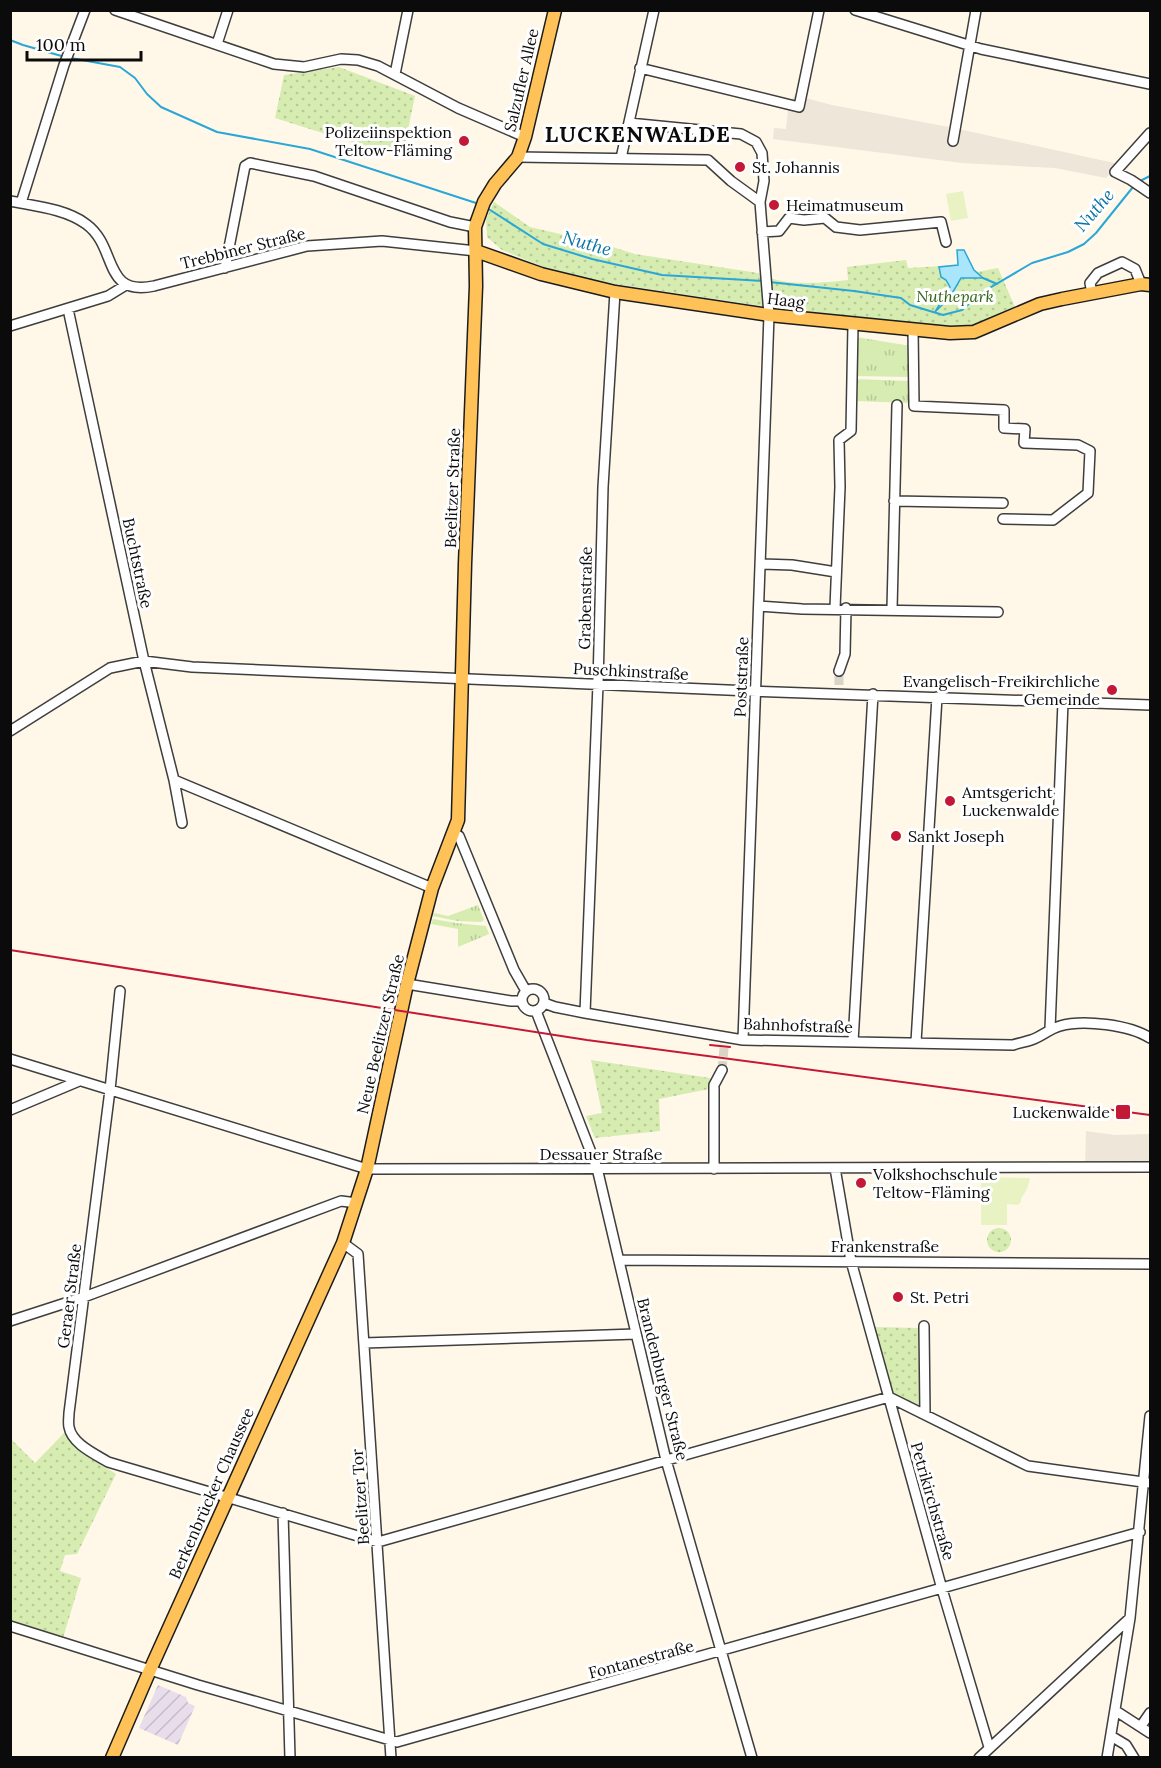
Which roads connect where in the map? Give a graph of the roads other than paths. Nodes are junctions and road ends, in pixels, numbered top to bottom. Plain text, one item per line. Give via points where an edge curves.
1 (85, 10) edge
2 (115, 10) edge
3 (228, 10) edge
4 (408, 10) edge
5 (555, 10) edge
6 (654, 10) edge
7 (819, 10) edge
8 (855, 10) edge
9 (976, 10) edge
10 (217, 44) junction
11 (971, 46) junction
12 (640, 68) junction
13 (395, 74) junction
14 (1150, 84) edge
15 (629, 123) junction
16 (1150, 133) edge
17 (525, 137) junction
18 (953, 141) dead end
19 (518, 158) junction
20 (621, 158) junction
21 (1150, 193) edge
22 (16, 202) edge
23 (759, 202) junction
24 (475, 227) junction
25 (762, 232) junction
26 (946, 242) dead end
27 (476, 251) junction
28 (225, 268) junction
29 (1146, 284) edge
30 (126, 285) junction
31 (615, 292) junction
32 (1092, 294) junction
33 (68, 309) junction
34 (769, 315) junction
35 (853, 325) junction
36 (10, 326) edge
37 (913, 329) junction
38 (897, 405) dead end
39 (894, 501) junction
40 (1003, 503) dead end
41 (1003, 519) dead end
42 (760, 564) junction
43 (836, 572) junction
44 (759, 606) junction
45 (835, 608) junction
46 (846, 608) junction
47 (892, 609) junction
48 (998, 612) dead end
49 (144, 661) junction
50 (839, 671) tunnel mouth
51 (463, 678) junction
52 (598, 684) junction
53 (756, 692) junction
54 (873, 694) junction
55 (937, 697) junction
56 (1063, 702) junction
57 (1150, 705) edge
58 (10, 731) edge
59 (174, 780) junction
60 (182, 823) dead end
61 (454, 833) junction
62 (432, 888) junction
63 (407, 984) junction
64 (120, 991) dead end
65 (526, 991) junction
66 (522, 1001) junction
67 (544, 1003) junction
68 (536, 1011) junction
69 (585, 1013) junction
70 (1050, 1029) junction
71 (1150, 1038) edge
72 (743, 1040) junction
73 (853, 1042) junction
74 (916, 1042) junction
75 (10, 1059) edge
76 (722, 1070) tunnel mouth
77 (78, 1080) junction
78 (110, 1090) junction
79 (10, 1110) edge
80 (1150, 1167) edge
81 (597, 1168) junction
82 (835, 1168) junction
83 (367, 1169) junction
84 (714, 1169) junction
85 (357, 1203) junction
86 (343, 1243) junction
87 (619, 1260) junction
88 (851, 1261) junction
89 (1150, 1264) edge
90 (84, 1297) junction
91 (10, 1321) edge
92 (924, 1326) dead end
93 (636, 1334) junction
94 (364, 1343) junction
95 (889, 1397) junction
96 (925, 1414) junction
97 (1150, 1416) edge
98 (666, 1460) junction
99 (1147, 1483) edge
100 (227, 1498) junction
101 (283, 1513) junction
102 (1140, 1532) junction
103 (378, 1542) junction
104 (942, 1588) junction
105 (1130, 1618) junction
106 (10, 1626) edge
107 (722, 1652) junction
108 (150, 1670) junction
109 (288, 1711) junction
110 (1116, 1711) junction
111 (1150, 1713) edge
112 (1142, 1726) junction
113 (1150, 1733) edge
114 (1111, 1736) junction
115 (390, 1741) junction
116 (989, 1747) junction
117 (112, 1758) edge
118 (290, 1758) edge
119 (392, 1758) edge
120 (752, 1758) edge
121 (979, 1758) edge
122 (1107, 1758) edge
123 (1134, 1758) edge

1 - 22 street
2 - 10 street
3 - 10 street
4 - 13 street
5 - 17 main road, Salzufler Allee
6 - 12 street
7 - 12 street via 799,107
8 - 11 street
9 - 11 street
10 - 13 street via 274,64 304,67 341,59 358,60
11 - 14 street
11 - 18 street
12 - 15 street
13 - 17 street via 458,108
15 - 20 street
15 - 23 street, Poststraße via 741,134 756,142 762,153 764,181
16 - 21 street via 1116,172
17 - 19 main road, Salzufler Allee
19 - 20 street
19 - 24 main road, Beelitzer Straße via 495,184
20 - 23 street via 708,160
22 - 30 street via 84,222 100,239 114,272
23 - 25 street, Poststraße
24 - 27 main road, Beelitzer Straße
24 - 28 street via 314,176 250,163 245,166
25 - 26 street via 779,231 789,218 825,218 836,227 860,231 941,222
25 - 34 street, Poststraße
27 - 28 street, Trebbiner Straße via 382,241 307,246
27 - 31 main road, Haag via 540,274
27 - 51 main road, Beelitzer Straße
28 - 30 street, Trebbiner Straße via 146,288
29 - 32 main road, Haag
29 - 32 street via 1135,269 1122,262 1098,273 1090,283
30 - 33 street via 108,296
31 - 34 main road, Haag
31 - 52 street, Grabenstraße via 603,487
32 - 37 main road, Haag via 1040,304 974,332
33 - 36 street
33 - 49 street, Buchtstraße
34 - 35 main road, Haag
34 - 42 street, Poststraße
35 - 37 main road, Haag
35 - 43 street via 850,431 839,440
37 - 41 street via 914,406 1005,410 1004,428 1025,429 1024,443 1078,445 1090,451 1088,493 1053,520
38 - 39 street
39 - 40 street
39 - 47 street
42 - 43 street
42 - 44 street, Poststraße
43 - 45 street
44 - 45 street
44 - 53 street, Poststraße
45 - 46 street
46 - 47 street
46 - 50 street via 845,654
47 - 48 street
49 - 51 street, Puschkinstraße via 192,667
49 - 58 street, Puschkinstraße via 110,668
49 - 59 street, Buchtstraße
51 - 52 street, Puschkinstraße
51 - 61 main road, Beelitzer Straße via 458,820
52 - 53 street, Puschkinstraße
52 - 69 street, Grabenstraße
53 - 54 street, Puschkinstraße via 839,689
53 - 72 street, Poststraße
54 - 55 street, Puschkinstraße
54 - 73 street
55 - 56 street, Puschkinstraße
55 - 74 street
56 - 57 street, Puschkinstraße
56 - 70 street
59 - 60 street, Buchtstraße
59 - 62 street
61 - 62 main road, Neue Beelitzer Straße
61 - 65 street via 459,836
62 - 63 main road, Neue Beelitzer Straße
63 - 66 street
63 - 83 main road, Neue Beelitzer Straße
64 - 78 street, Geraer Straße
65 - 66 street
65 - 67 street via 541,992
66 - 68 street via 525,1008
67 - 68 street
67 - 69 street, Bahnhofstraße
68 - 81 street, Brandenburger Straße
69 - 72 street, Bahnhofstraße
70 - 71 street, Bahnhofstraße via 1079,1023 1111,1026
70 - 74 street, Bahnhofstraße via 1013,1045
72 - 73 street, Bahnhofstraße
73 - 74 street, Bahnhofstraße
75 - 77 street, Dessauer Straße
76 - 84 street via 714,1085
77 - 78 street, Dessauer Straße
77 - 79 street
78 - 83 street, Dessauer Straße
78 - 90 street, Geraer Straße
80 - 82 street, Dessauer Straße
81 - 83 street, Dessauer Straße
81 - 84 street, Dessauer Straße
81 - 87 street, Brandenburger Straße
82 - 84 street, Dessauer Straße
82 - 88 street
83 - 85 main road, Neue Beelitzer Straße
85 - 86 main road, Neue Beelitzer Straße
85 - 90 street via 341,1201
86 - 94 street, Beelitzer Tor via 358,1254
86 - 100 main road, Berkenbrücker Chaussee
87 - 88 street, Frankenstraße
87 - 93 street, Brandenburger Straße
88 - 89 street, Frankenstraße
88 - 95 street, Petrikirchstraße
90 - 91 street
90 - 100 street, Geraer Straße via 69,1429 89,1451 108,1462
92 - 96 street
93 - 94 street
93 - 98 street, Brandenburger Straße
94 - 103 street, Beelitzer Tor
95 - 96 street
95 - 98 street
95 - 104 street, Petrikirchstraße
96 - 99 street via 1028,1466
97 - 99 street
98 - 103 street
98 - 107 street, Brandenburger Straße
99 - 102 street
100 - 101 street
100 - 108 main road, Berkenbrücker Chaussee
101 - 103 street
101 - 109 street
102 - 104 street, Fontanestraße
102 - 105 street
103 - 115 street, Beelitzer Tor
104 - 107 street, Fontanestraße
104 - 116 street, Petrikirchstraße
105 - 110 street
105 - 116 street
106 - 108 street, Fontanestraße
107 - 115 street, Fontanestraße
107 - 120 street, Brandenburger Straße
108 - 109 street, Fontanestraße
108 - 117 main road, Berkenbrücker Chaussee
109 - 115 street, Fontanestraße
109 - 118 street
110 - 112 street
110 - 114 street
111 - 112 street
112 - 113 street
114 - 122 street
114 - 123 street via 1126,1744
115 - 119 street, Beelitzer Tor
116 - 121 street

